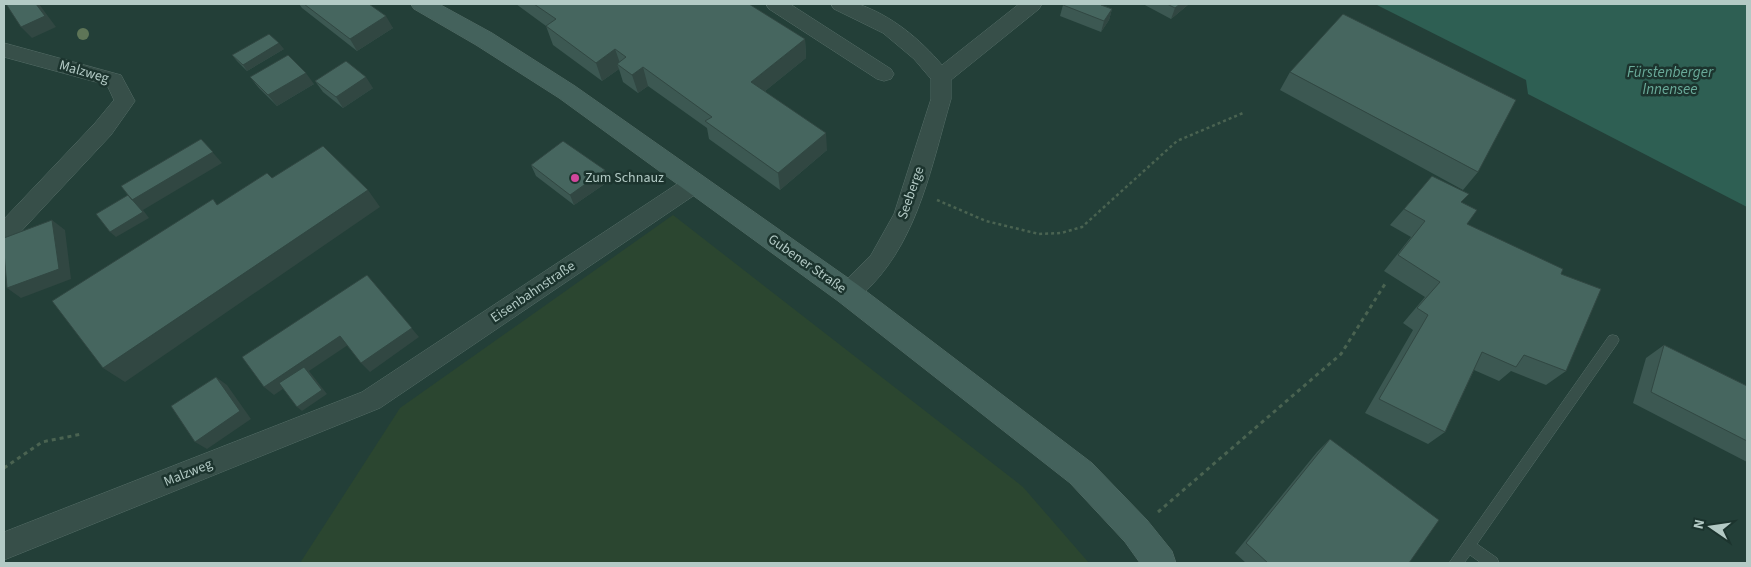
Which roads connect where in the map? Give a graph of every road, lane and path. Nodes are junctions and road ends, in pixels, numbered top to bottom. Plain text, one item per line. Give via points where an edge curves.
1 (422, 4) edge
2 (776, 4) edge
3 (841, 4) edge
4 (1032, 4) edge
5 (4, 50) edge
6 (884, 74) dead end
7 (940, 77) junction
8 (1242, 113) dead end
9 (694, 184) junction
10 (913, 190) junction
11 (4, 234) edge
12 (1385, 284) dead end
13 (848, 293) junction
14 (1613, 340) dead end
15 (371, 400) joint
16 (82, 434) dead end
17 (4, 468) edge
18 (1136, 531) junction
19 (4, 546) edge
20 (1468, 546) junction
21 (1160, 563) edge
22 (1456, 563) edge
23 (1492, 563) edge

1 - 9 main road, Gubener Straße via 567,92
2 - 6 street
3 - 7 street via 890,28 921,54
4 - 7 street
5 - 11 street, Malzweg via 114,80 125,101 103,130
7 - 10 street, Seeberge via 942,98
8 - 10 path via 1177,141 1082,227 1061,233 1038,234 986,221
9 - 13 main road, Gubener Straße
9 - 15 street, Eisenbahnstraße
10 - 13 street, Seeberge via 905,216 879,262
12 - 18 path via 1341,354
13 - 18 main road, Gubener Straße via 1081,473
14 - 20 lane
15 - 19 street, Malzweg
16 - 17 path via 42,442
18 - 21 main road, Gubener Straße
20 - 22 lane
20 - 23 lane

